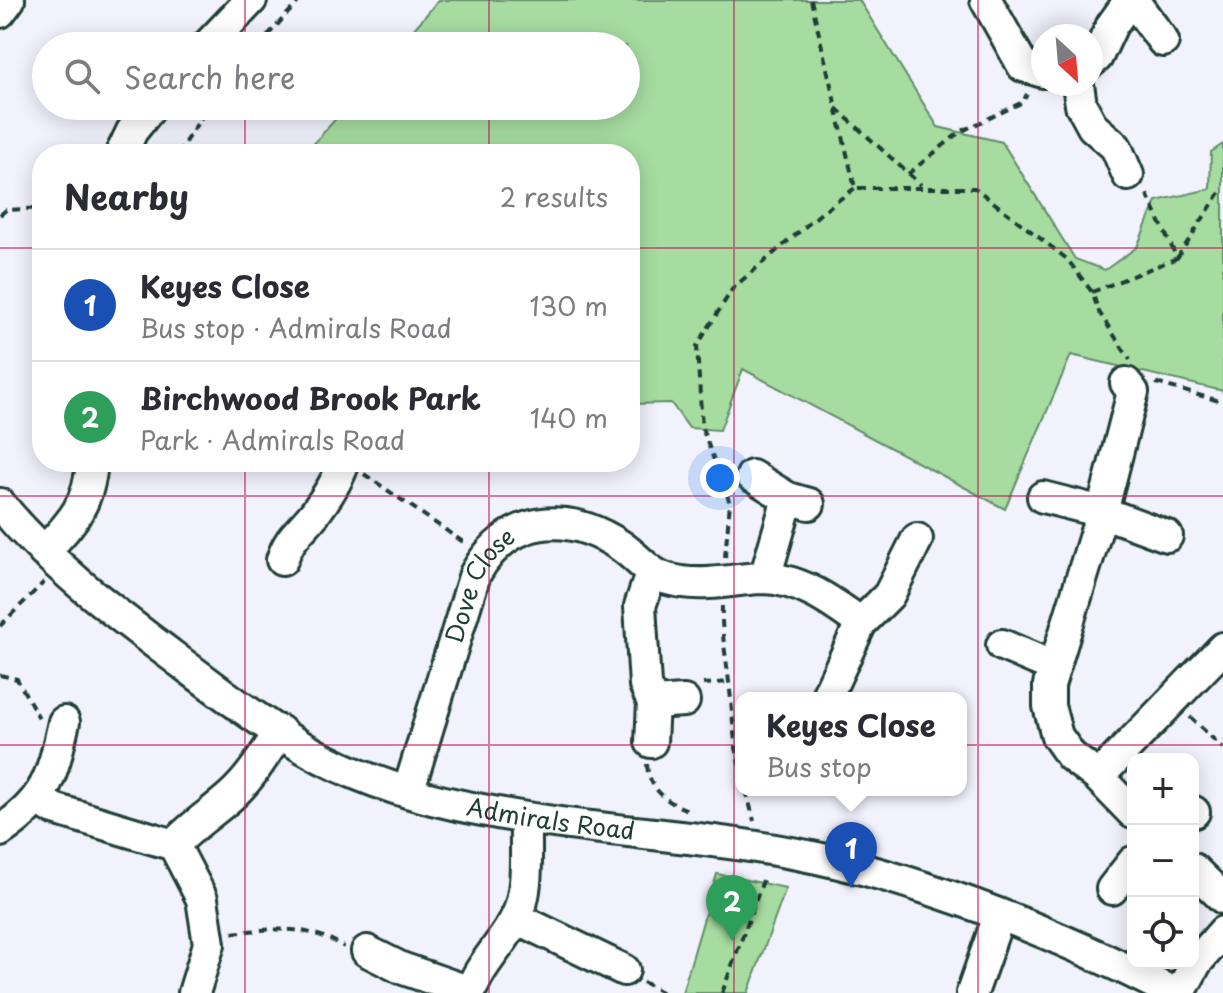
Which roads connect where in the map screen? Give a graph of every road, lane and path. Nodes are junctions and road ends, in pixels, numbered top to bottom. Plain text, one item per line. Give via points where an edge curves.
1 (9, 0) edge
2 (251, 0) edge
3 (300, 0) edge
4 (811, 0) edge
5 (986, 0) edge
6 (1131, 0) edge
7 (0, 12) edge
8 (220, 32) edge
9 (271, 32) edge
10 (1163, 41) dead end
11 (1103, 44) edge
12 (1031, 69) edge
13 (1031, 88) edge
14 (1080, 96) edge
15 (835, 108) junction
16 (141, 120) edge
17 (200, 120) edge
18 (126, 144) edge
19 (184, 144) edge
20 (908, 174) junction
21 (1125, 180) joint
22 (923, 187) junction
23 (1223, 188) edge
24 (32, 209) edge
25 (0, 215) edge
26 (1177, 258) junction
27 (1092, 292) junction
28 (1135, 377) junction
29 (1223, 402) edge
30 (91, 472) edge
31 (344, 472) edge
32 (359, 472) edge
33 (752, 476) dead end
34 (1043, 497) dead end
35 (0, 504) edge
36 (1102, 512) junction
37 (1167, 536) dead end
38 (917, 539) dead end
39 (281, 542) dead end
40 (484, 557) junction
41 (52, 559) junction
42 (651, 574) junction
43 (765, 578) junction
44 (861, 623) junction
45 (0, 626) edge
46 (1002, 645) dead end
47 (1223, 648) edge
48 (1054, 667) junction
49 (0, 675) edge
50 (829, 692) edge
51 (684, 701) dead end
52 (1172, 701) junction
53 (653, 703) junction
54 (280, 731) junction
55 (61, 736) joint
56 (651, 742) joint
57 (1223, 748) edge
58 (1098, 777) junction
59 (408, 792) junction
60 (748, 796) edge
61 (38, 799) junction
62 (1127, 807) edge
63 (703, 813) dead end
64 (526, 819) junction
65 (755, 824) dead end
66 (0, 831) edge
67 (174, 845) junction
68 (768, 865) dead end
69 (1127, 870) edge
70 (1199, 875) edge
71 (1112, 889) dead end
72 (1223, 898) edge
73 (999, 916) junction
74 (516, 918) junction
75 (1223, 932) edge
76 (208, 936) junction
77 (363, 947) joint
78 (624, 970) dead end
79 (470, 992) edge
80 (194, 993) edge
81 (722, 993) edge
82 (972, 993) edge
83 (1174, 993) edge
84 (1180, 993) edge

1 - 7 street
2 - 8 street
3 - 9 path
4 - 15 path
5 - 12 street via 1023,66
6 - 10 street
6 - 11 street
13 - 20 path via 1023,102 960,132
14 - 21 street via 1093,127 1116,147
15 - 20 path
15 - 22 path via 855,188
16 - 18 street
17 - 19 path
20 - 22 path
21 - 26 path
22 - 27 path via 975,188 1067,259
23 - 26 path
24 - 25 path
26 - 27 path
27 - 28 path
28 - 29 path
28 - 36 street
30 - 41 street via 86,499
31 - 39 street via 315,513
32 - 40 path
33 - 43 street via 798,501
34 - 36 street
35 - 41 street, Admirals Road
36 - 37 street
36 - 48 street
38 - 44 street via 889,595
40 - 42 street, Dove Close via 521,527 546,522 582,528 620,546
40 - 59 street, Dove Close
41 - 45 path
41 - 54 street, Admirals Road via 112,611
42 - 43 street via 683,582
42 - 53 street via 640,606 640,639 645,685
43 - 44 street via 800,586
44 - 50 street
46 - 48 street
47 - 52 street
48 - 58 street via 1049,706 1057,736 1071,756
49 - 55 path via 17,679
51 - 53 street
52 - 57 path
52 - 58 street
53 - 56 street
54 - 59 street, Admirals Road via 321,757
54 - 67 street via 252,775
55 - 61 street via 52,774
56 - 63 path via 649,779 668,801
58 - 62 street
59 - 64 street, Admirals Road
60 - 65 path
61 - 66 street
61 - 67 street via 54,809
64 - 73 street, Admirals Road via 666,834 839,863
64 - 74 street via 524,887
67 - 76 street via 202,899
68 - 81 path
69 - 71 street
70 - 72 street
73 - 82 street
73 - 83 street, Admirals Road
74 - 78 street
74 - 79 street
75 - 84 street via 1196,963
76 - 77 path via 273,928
76 - 80 street
77 - 79 street via 401,968

